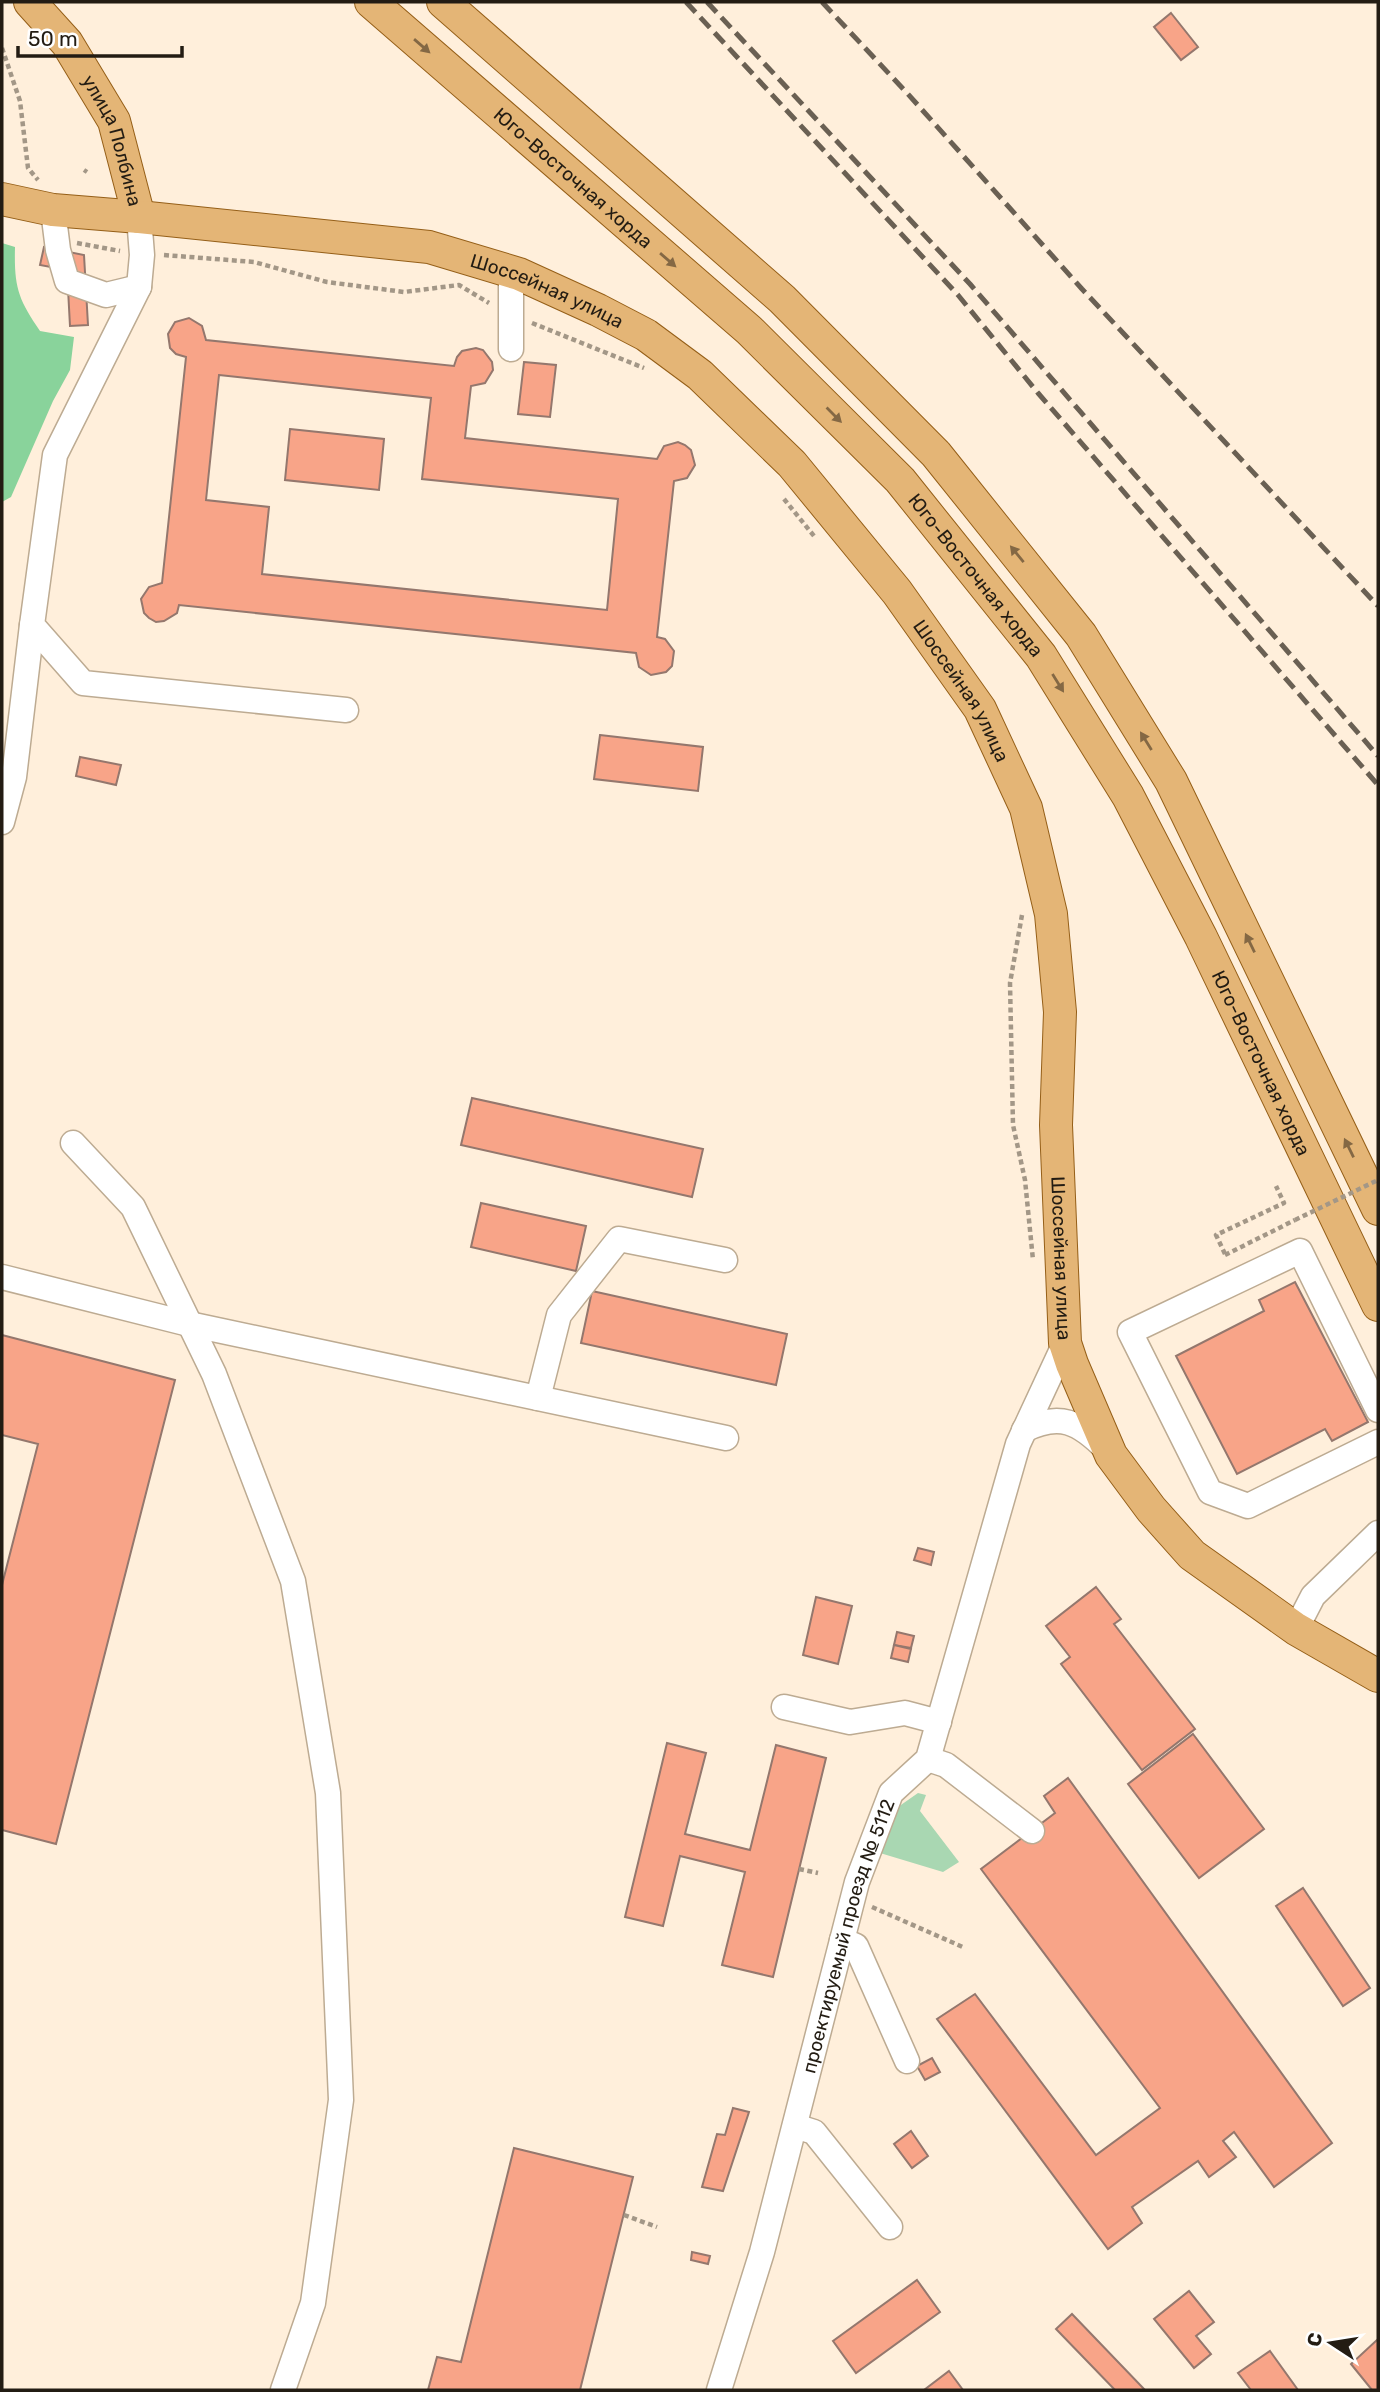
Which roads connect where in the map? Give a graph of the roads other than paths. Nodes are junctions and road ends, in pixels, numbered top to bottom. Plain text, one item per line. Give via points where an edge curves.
1 (30, 2) edge
2 (370, 2) edge
3 (443, 2) edge
4 (2, 199) edge
5 (139, 217) junction
6 (55, 225) junction
7 (511, 272) junction
8 (139, 287) junction
9 (511, 349) dead end
10 (32, 625) junction
11 (346, 710) dead end
12 (2, 822) edge
13 (73, 1143) dead end
14 (1378, 1209) edge
15 (725, 1260) dead end
16 (2, 1277) edge
17 (1378, 1305) edge
18 (189, 1324) junction
19 (1065, 1343) junction
20 (538, 1398) junction
21 (1378, 1410) edge
22 (1024, 1430) junction
23 (726, 1438) dead end
24 (1378, 1442) edge
25 (1111, 1455) junction
26 (1378, 1533) edge
27 (1296, 1629) junction
28 (1378, 1676) edge
29 (784, 1707) dead end
30 (939, 1722) junction
31 (928, 1759) junction
32 (1032, 1831) dead end
33 (842, 1940) junction
34 (907, 2061) dead end
35 (795, 2126) junction
36 (890, 2227) dead end
37 (283, 2390) edge
38 (719, 2390) edge

1 - 5 main road, улица Полбина via 67,43 114,121
2 -> 17 main road, Юго-Восточная хорда via 749,330 900,480 1041,656 1128,796
14 -> 3 main road via 1171,781 1081,635 936,454 782,299
4 - 6 main road, Шоссейная улица
5 - 6 main road, Шоссейная улица
5 - 7 main road, Шоссейная улица via 429,247
5 - 8 street
6 - 8 street via 68,281 106,295
7 - 9 street
7 - 19 main road, Шоссейная улица via 646,335 700,375 792,464 897,592 980,709 1026,808 1051,914 1060,1012 1056,1125
8 - 10 street via 55,455
10 - 11 street via 83,683
10 - 12 street via 14,777
13 - 18 street via 133,1208
15 - 20 street via 619,1239 559,1315
16 - 18 street
18 - 20 street
18 - 37 street via 214,1374 293,1581 328,1793 341,2100 313,2303
19 - 22 street
19 - 25 main road, Шоссейная улица
20 - 23 street
21 - 24 street via 1300,1251 1130,1332 1210,1492 1248,1506
22 - 25 street via 1056,1419 1068,1422 1088,1432
22 - 30 street
25 - 27 main road, Шоссейная улица via 1192,1555
26 - 27 street via 1313,1596
27 - 28 main road, Шоссейная улица
29 - 30 street via 850,1721 905,1713
30 - 31 street
31 - 32 street via 946,1765
31 - 33 street, проектируемый проезд № 5112 via 891,1793 857,1882
33 - 34 street via 856,1946
33 - 35 street, проектируемый проезд № 5112
35 - 36 street via 814,2132
35 - 38 street, проектируемый проезд № 5112

